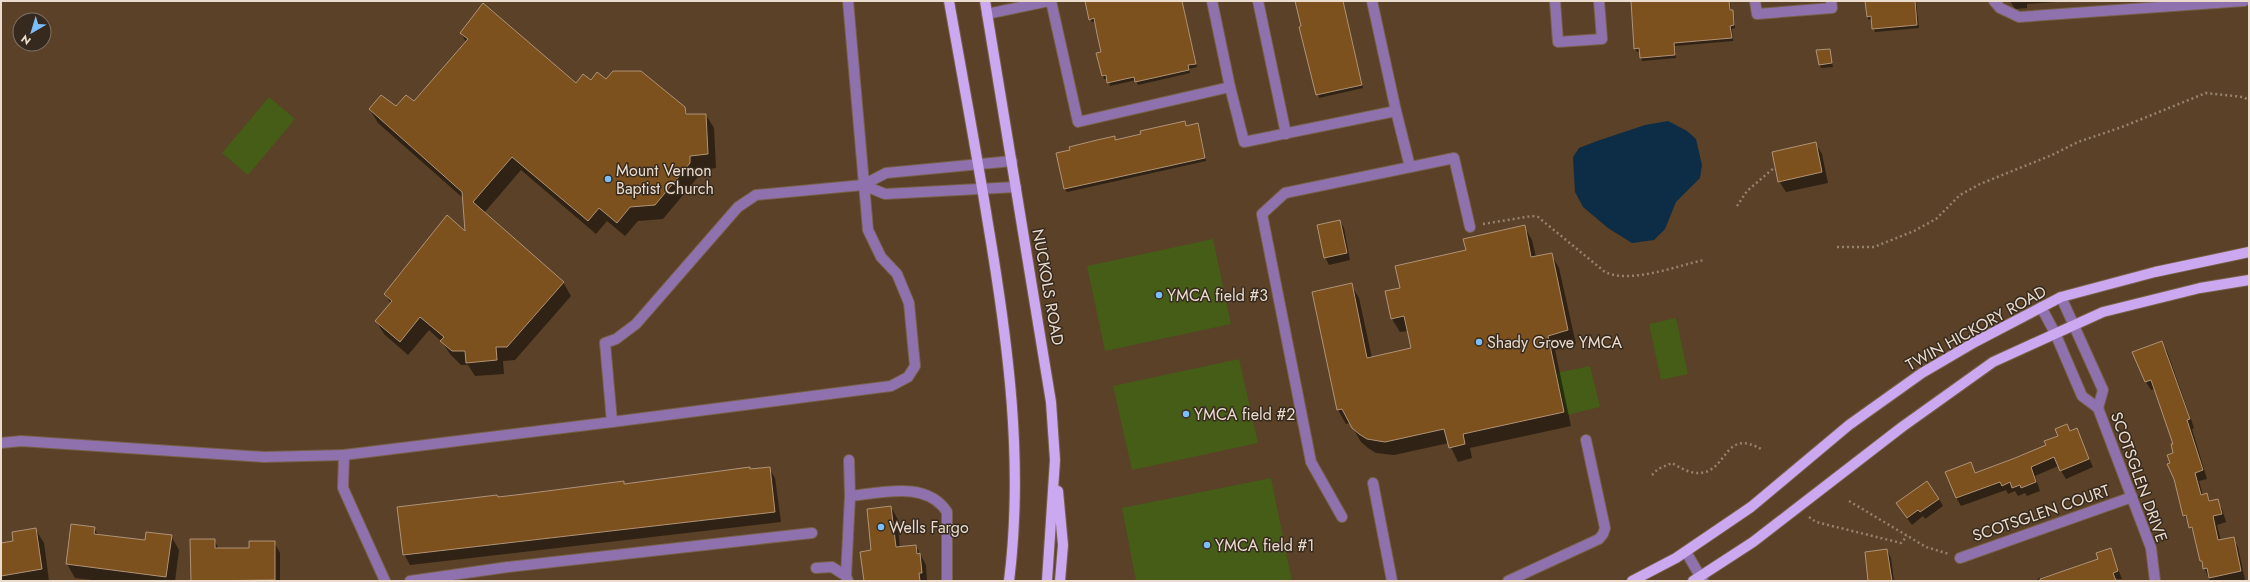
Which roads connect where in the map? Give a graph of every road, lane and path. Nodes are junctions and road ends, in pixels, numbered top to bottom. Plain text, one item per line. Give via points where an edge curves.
1 (848, 1) edge
2 (949, 1) edge
3 (985, 1) edge
4 (1050, 1) edge
5 (1212, 1) edge
6 (1258, 1) edge
7 (1372, 1) edge
8 (1555, 1) edge
9 (1599, 1) edge
10 (1756, 1) edge
11 (1832, 1) edge
12 (1994, 1) edge
13 (2244, 1) edge
14 (988, 14) junction
15 (1230, 87) junction
16 (2249, 100) edge
17 (1396, 111) junction
18 (1286, 134) junction
19 (1012, 161) junction
20 (979, 165) junction
21 (1775, 167) dead end
22 (1410, 168) junction
23 (863, 185) junction
24 (1016, 188) junction
25 (982, 190) junction
26 (1737, 206) dead end
27 (1470, 227) joint
28 (1837, 247) dead end
29 (2249, 252) edge
30 (1704, 260) dead end
31 (2249, 280) edge
32 (2061, 297) junction
33 (2041, 307) junction
34 (2074, 325) junction
35 (2055, 334) junction
36 (2098, 408) junction
37 (612, 422) junction
38 (1586, 440) dead end
39 (1, 443) edge
40 (1764, 450) dead end
41 (344, 455) junction
42 (849, 460) dead end
43 (1055, 460) junction
44 (1652, 475) dead end
45 (1374, 483) dead end
46 (850, 496) junction
47 (2132, 497) junction
48 (1849, 501) dead end
49 (1809, 516) dead end
50 (1342, 517) dead end
51 (812, 533) dead end
52 (1906, 536) junction
53 (1686, 552) junction
54 (1960, 558) joint
55 (816, 568) dead end
56 (845, 579) edge
57 (1699, 580) edge
58 (385, 581) edge
59 (410, 581) edge
60 (947, 581) edge
61 (1009, 581) edge
62 (1047, 581) edge
63 (1060, 581) edge
64 (1392, 581) edge
65 (1508, 581) edge
66 (1632, 581) edge
67 (2156, 581) edge

1 - 23 street
2 - 20 main road
3 - 14 main road, NUCKOLS ROAD
4 - 14 street
4 - 15 street via 1078,122
5 - 15 street
6 - 18 street
7 - 17 street
8 - 9 street via 1558,42 1602,39
10 - 11 street via 1757,14 1832,8
12 - 13 street via 2000,8 2019,17
14 - 19 main road, NUCKOLS ROAD
15 - 18 street via 1244,142
16 - 28 path via 2206,93 2078,142 1980,184 1960,195 1936,219 1874,247
17 - 18 street
17 - 22 street
19 - 20 street
19 - 24 main road, NUCKOLS ROAD
20 - 23 street via 886,173
20 - 25 main road
21 - 26 path via 1747,192
22 - 27 street via 1454,158
22 - 50 street via 1285,193 1262,214 1311,462
23 - 25 street via 885,194
23 - 37 street via 756,195 738,207 636,324 616,339 605,343
23 - 37 street via 868,230 881,257 898,274 909,303 915,366 908,377 891,386
24 - 25 street
24 - 43 main road, NUCKOLS ROAD via 1046,368
25 - 61 main road via 1002,303 1010,373 1014,480
27 - 30 path via 1517,218 1538,217 1605,272 1615,276 1637,275
29 - 32 main road, TWIN HICKORY ROAD via 2155,272
31 - 34 main road via 2200,288 2104,312
32 - 33 main road, TWIN HICKORY ROAD
32 - 34 street, SCOTSGLEN DRIVE
33 - 35 street, SCOTSGLEN DRIVE
33 - 53 main road, TWIN HICKORY ROAD via 1922,373 1849,425 1751,507
34 - 35 main road
34 - 36 street, SCOTSGLEN DRIVE via 2103,390
35 - 36 street, SCOTSGLEN DRIVE via 2082,396
35 - 57 main road via 1993,362
36 - 47 street, SCOTSGLEN DRIVE
37 - 41 street
38 - 65 street via 1605,528 1603,534 1599,539
39 - 41 street via 37,442 264,457
40 - 44 path via 1752,443 1739,443 1728,449 1715,468 1697,473 1672,463 1658,469
41 - 58 street via 343,488
42 - 46 street
43 - 62 main road, NUCKOLS ROAD
43 - 63 main road via 1063,545
45 - 64 street
46 - 56 street
46 - 60 street via 916,491 941,502 947,512
47 - 54 street, SCOTSGLEN COURT
47 - 67 street, SCOTSGLEN DRIVE via 2151,548
48 - 52 path
49 - 52 path via 1816,522 1900,543
51 - 59 street via 508,567
52 - 54 path via 1926,547
53 - 57 street
53 - 66 main road, TWIN HICKORY ROAD
55 - 56 street via 832,567

